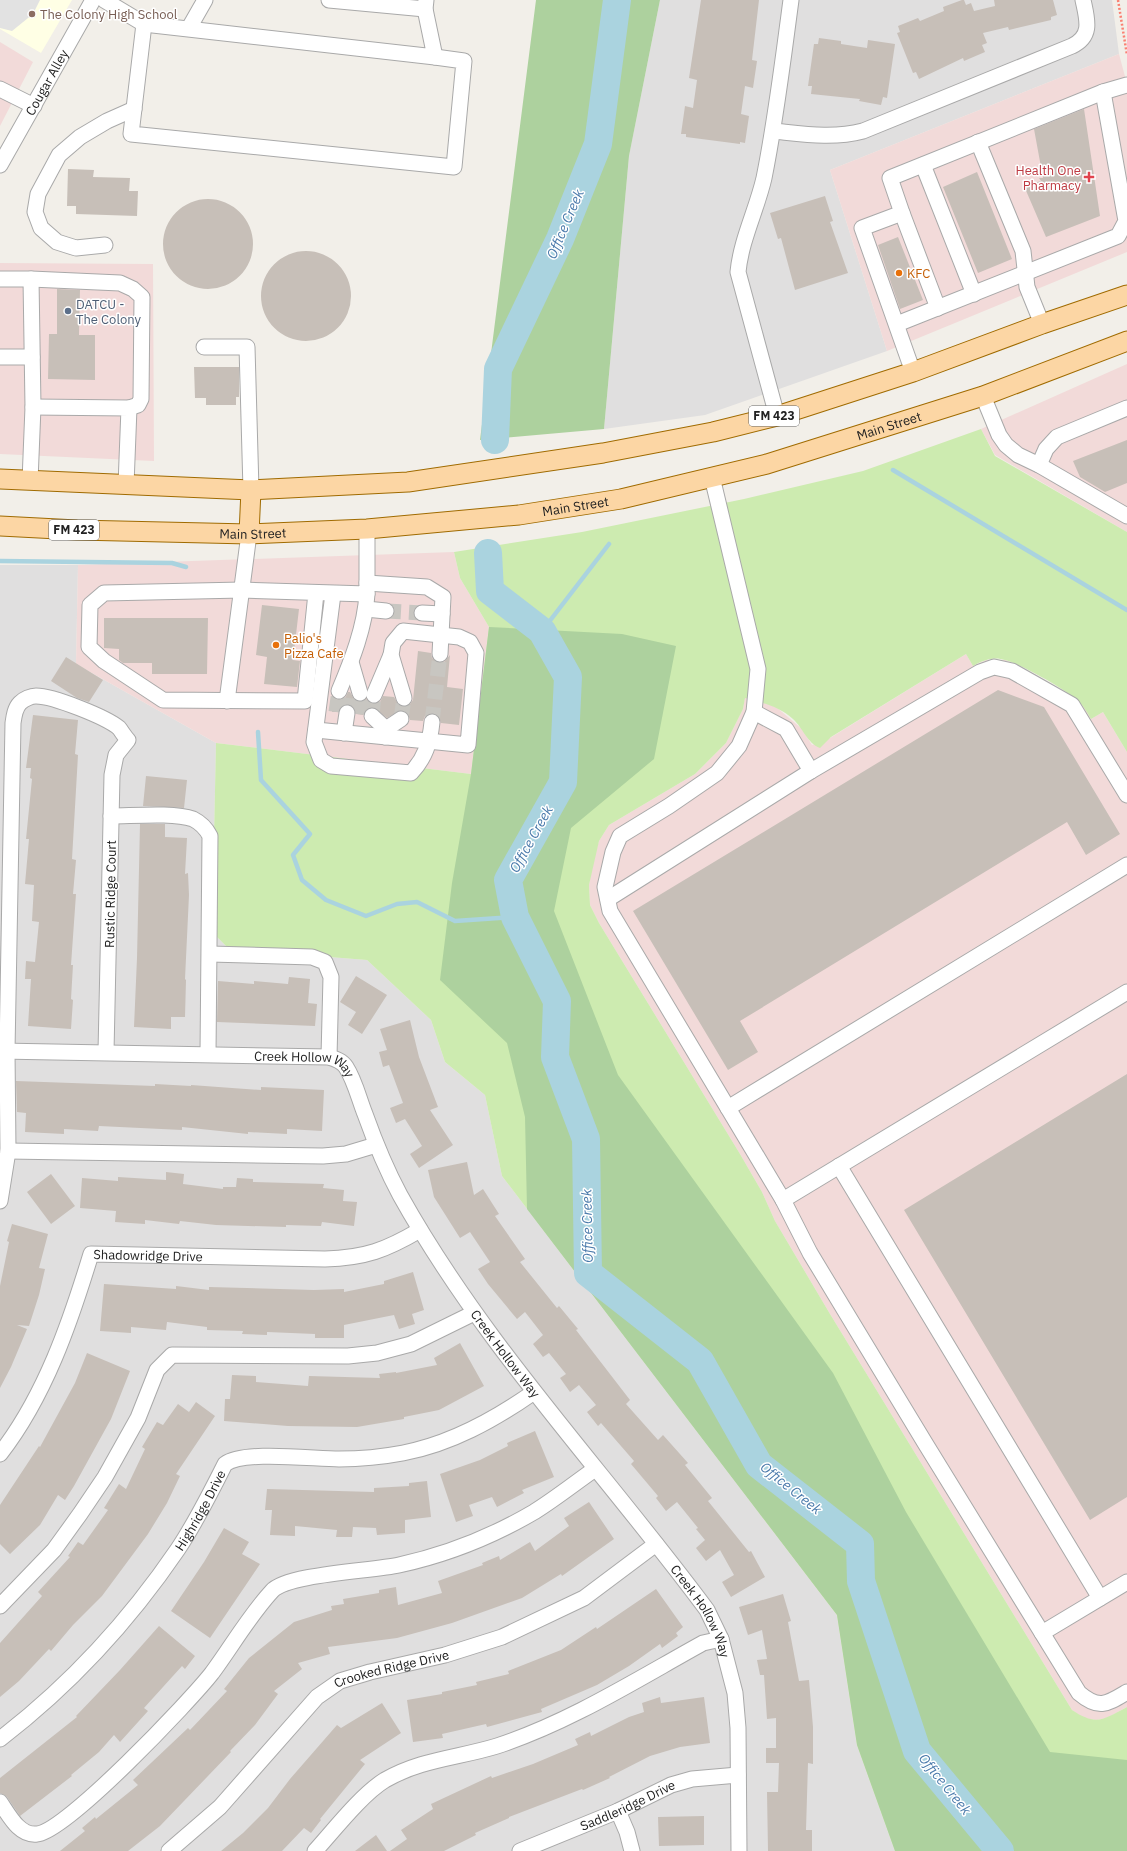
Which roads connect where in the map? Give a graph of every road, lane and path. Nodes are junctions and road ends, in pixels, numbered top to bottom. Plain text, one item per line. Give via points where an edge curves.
1 (93, 0) edge
2 (104, 0) edge
3 (205, 0) edge
4 (328, 0) edge
5 (791, 0) edge
6 (1083, 0) edge
7 (1118, 0) edge
8 (425, 4) edge
9 (144, 24) junction
10 (189, 28) junction
11 (1127, 55) edge
12 (435, 57) junction
13 (1127, 85) edge
14 (0, 89) edge
15 (1103, 92) junction
16 (34, 106) junction
17 (134, 109) junction
18 (773, 131) junction
19 (978, 142) junction
20 (0, 165) edge
21 (923, 165) junction
22 (902, 213) junction
23 (105, 245) dead end
24 (1026, 274) junction
25 (0, 279) edge
26 (31, 279) junction
27 (974, 294) junction
28 (1127, 295) edge
29 (938, 308) junction
30 (897, 324) junction
31 (1042, 324) junction
32 (1127, 341) edge
33 (204, 347) dead end
34 (0, 357) edge
35 (32, 358) junction
36 (913, 372) junction
37 (983, 396) junction
38 (33, 407) junction
39 (129, 408) junction
40 (1127, 408) edge
41 (777, 416) junction
42 (1039, 465) junction
43 (712, 477) junction
44 (0, 479) edge
45 (30, 481) junction
46 (126, 485) junction
47 (251, 490) junction
48 (1127, 516) edge
49 (0, 526) edge
50 (367, 529) junction
51 (249, 534) junction
52 (367, 588) junction
53 (242, 590) junction
54 (316, 593) junction
55 (333, 594) junction
56 (441, 635) junction
57 (440, 654) tunnel mouth
58 (351, 662) junction
59 (372, 695) junction
60 (227, 701) junction
61 (754, 712) junction
62 (432, 722) tunnel mouth
63 (316, 730) junction
64 (430, 741) junction
65 (811, 771) junction
66 (1127, 795) edge
67 (111, 816) junction
68 (1127, 865) edge
69 (608, 899) junction
70 (210, 954) junction
71 (1127, 992) edge
72 (4, 1051) edge
73 (106, 1052) junction
74 (208, 1054) junction
75 (329, 1056) junction
76 (728, 1108) junction
77 (376, 1145) junction
78 (8, 1151) junction
79 (839, 1166) junction
80 (783, 1200) junction
81 (0, 1201) edge
82 (420, 1230) junction
83 (474, 1312) junction
84 (534, 1392) junction
85 (0, 1454) edge
86 (595, 1469) junction
87 (656, 1544) junction
88 (1127, 1582) edge
89 (1100, 1598) junction
90 (0, 1606) edge
91 (1042, 1634) junction
92 (721, 1639) junction
93 (1127, 1692) edge
94 (0, 1739) edge
95 (738, 1775) junction
96 (0, 1802) edge
97 (618, 1811) junction
98 (169, 1851) edge
99 (315, 1851) edge
100 (520, 1851) edge
101 (632, 1851) edge
102 (739, 1851) edge

1 - 16 street, Cougar Alley
2 - 9 street
3 - 10 street
4 - 8 street
5 - 18 street
6 - 18 street via 1087,20 1086,32 1080,42 1072,46 847,135
7 - 11 path
8 - 12 street
9 - 10 street
9 - 17 street
10 - 12 street
12 - 17 street via 464,61 454,167 131,134
13 - 15 street
14 - 16 street
15 - 19 street
15 - 24 street via 1126,221 1118,236
16 - 20 street, Cougar Alley
17 - 23 street via 80,137 59,156 38,194 35,212 42,228 57,242 76,248
18 - 41 street via 762,186 738,272
19 - 21 street
19 - 24 street via 1023,251
21 - 22 street via 890,178
21 - 27 street
22 - 29 street
22 - 30 street via 862,228
24 - 27 street
24 - 31 street via 1027,287
25 - 26 street
26 - 35 street
26 - 39 street via 120,283 142,297 141,399 138,406
27 - 29 street
28 - 31 main road, FM 423
29 - 30 street
30 - 36 street
31 - 36 main road, FM 423
32 - 37 main road, Main Street / FM 423
33 - 47 street via 247,347
34 - 35 street
35 - 38 street
36 - 41 main road, FM 423
37 - 42 street via 999,435 1006,445 1018,455
37 - 43 main road, Main Street / FM 423 via 774,462
38 - 39 street
38 - 45 street
39 - 46 street
40 - 42 street via 1057,437 1046,449
41 - 47 main road, FM 423 via 713,432 604,453 408,482
42 - 48 street
43 - 50 main road, Main Street / FM 423 via 621,498 520,515
43 - 61 street via 758,668
44 - 45 main road, FM 423
45 - 46 main road, FM 423 via 56,480
46 - 47 main road, FM 423
47 - 51 main road
49 - 51 main road, Main Street / FM 423
50 - 51 main road, Main Street / FM 423
50 - 52 street
51 - 53 street
52 - 55 street
52 - 56 street via 427,586 443,597 428,613
52 - 58 street via 380,610
53 - 54 street
53 - 60 street
53 - 60 street via 104,593 90,606 89,647 104,661 162,700
54 - 55 street
54 - 60 street via 305,701
55 - 63 street
56 - 57 street
56 - 59 street via 403,631 393,643 391,655
56 - 64 street via 459,637 470,642 476,654 468,745
58 - 59 street
58 - 59 street
61 - 65 street via 786,729
61 - 69 street via 739,746 717,773 620,836 613,852 605,887
62 - 64 street
63 - 64 street via 368,721
63 - 64 street via 314,742 317,754 320,760 332,766 410,773 420,763
65 - 66 street via 980,672 994,667 1012,671 1072,705
65 - 69 street
67 - 70 street via 173,816 192,819 207,829 210,836
67 - 72 street, Rustic Ridge Court via 112,775 116,755 128,740 118,728 104,720 49,698 35,696 19,703 13,723
67 - 73 street, Rustic Ridge Court
68 - 76 street
69 - 76 street via 610,911
70 - 74 street
70 - 75 street via 312,957 325,962 331,977
71 - 79 street
72 - 73 street, Creek Hollow Way
72 - 78 street
73 - 74 street, Creek Hollow Way
74 - 75 street, Creek Hollow Way
75 - 77 street, Creek Hollow Way via 345,1066
76 - 80 street
77 - 78 street via 346,1154 323,1156
77 - 82 street, Creek Hollow Way
78 - 81 street
79 - 80 street
79 - 89 street
80 - 91 street via 810,1253
82 - 83 street, Creek Hollow Way
82 - 85 street, Shadowridge Drive via 372,1254 350,1258 91,1254 75,1305 40,1388
83 - 84 street, Creek Hollow Way
83 - 90 street via 411,1344 377,1353 348,1356 172,1355 157,1370 138,1418 105,1477 80,1514 54,1550
84 - 86 street, Creek Hollow Way
84 - 94 street, Highridge Drive via 470,1432 404,1453 339,1459 232,1459 226,1464 179,1547 146,1594 106,1642 67,1682
86 - 87 street, Creek Hollow Way
86 - 96 street via 534,1511 459,1547 398,1566 306,1579 273,1589 211,1674 150,1742 78,1808 52,1828 37,1834 27,1834 19,1828
87 - 92 street, Creek Hollow Way via 707,1610
87 - 98 street, Crooked Ridge Drive via 584,1598 502,1637 445,1655 370,1672 340,1682 317,1697 220,1806
88 - 89 street
89 - 91 street
91 - 93 street via 1079,1693 1089,1702 1109,1703
92 - 95 street, Creek Hollow Way via 735,1693
92 - 99 street via 703,1643 581,1712 497,1746 413,1766 389,1778 356,1806
95 - 97 street, Saddleridge Drive via 692,1778 671,1785
95 - 102 street, Creek Hollow Way
97 - 100 street, Saddleridge Drive
97 - 101 street

